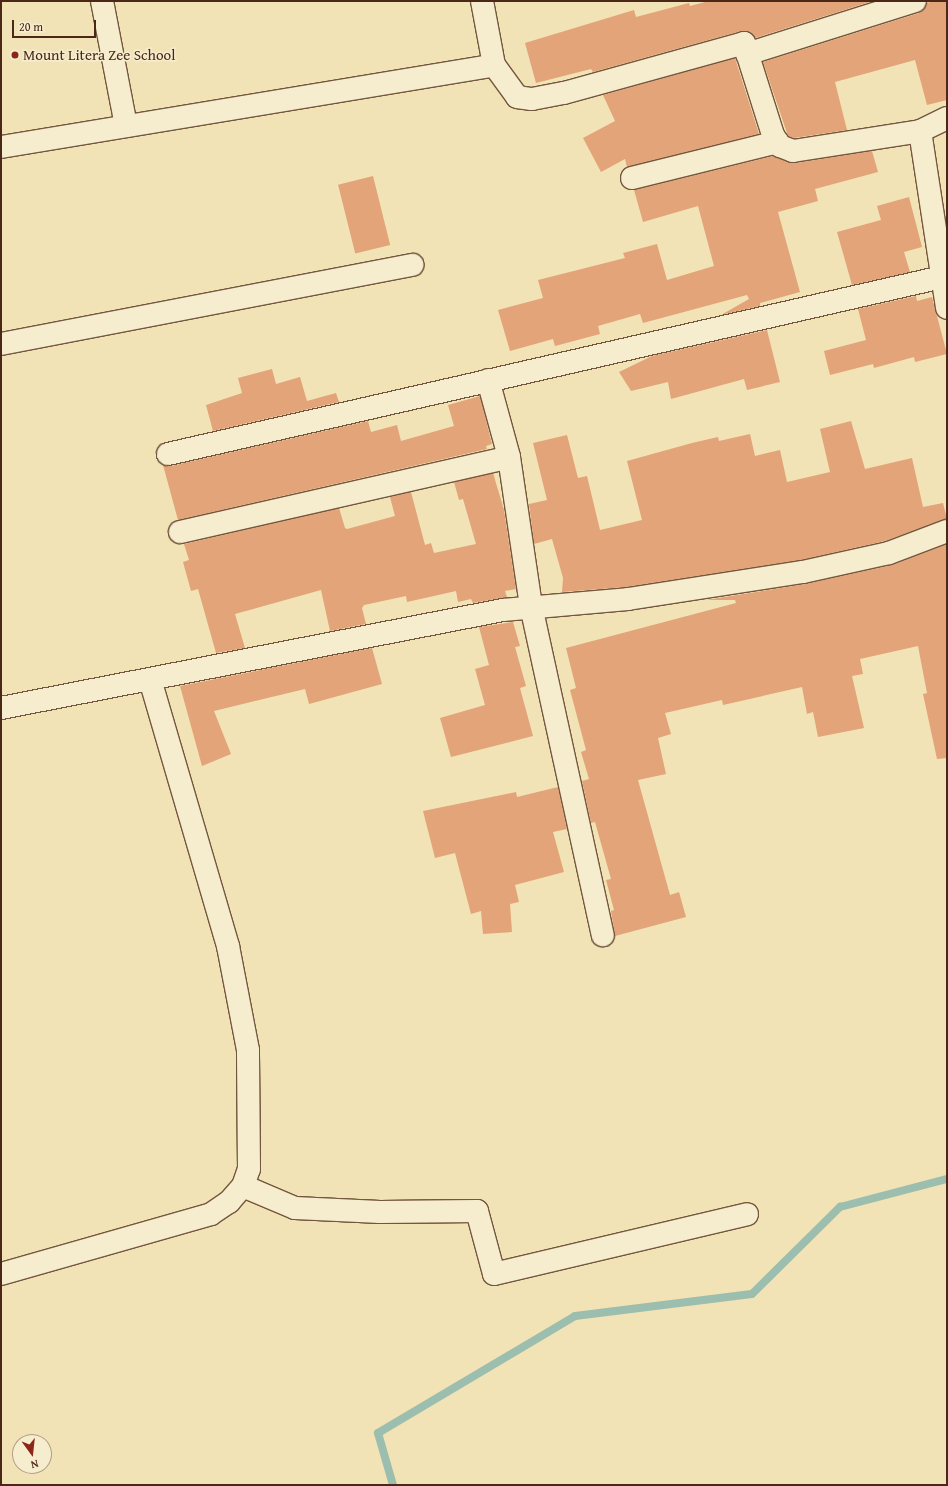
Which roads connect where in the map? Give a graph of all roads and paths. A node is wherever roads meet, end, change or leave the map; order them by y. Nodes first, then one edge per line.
1 (102, 1) edge
2 (482, 1) edge
3 (915, 1) edge
4 (747, 54) junction
5 (494, 65) junction
6 (947, 118) edge
7 (126, 126) junction
8 (920, 131) junction
9 (778, 142) junction
10 (1, 147) edge
11 (632, 178) dead end
12 (412, 265) dead end
13 (942, 277) junction
14 (947, 308) edge
15 (1, 344) edge
16 (488, 380) junction
17 (168, 454) dead end
18 (509, 457) junction
19 (947, 531) edge
20 (180, 532) dead end
21 (531, 606) junction
22 (150, 680) junction
23 (1, 708) edge
24 (603, 936) dead end
25 (243, 1186) junction
26 (747, 1214) dead end
27 (1, 1274) edge

1 - 7 street
2 - 5 street
3 - 4 street
4 - 5 street
4 - 9 street
5 - 7 street
6 - 8 street
7 - 10 street
8 - 9 street
8 - 13 street
9 - 11 street
12 - 15 street
13 - 14 street
13 - 16 street
16 - 17 street
16 - 18 street
18 - 20 street
18 - 21 street
19 - 21 street
21 - 22 street
21 - 24 street
22 - 23 street
22 - 25 street
25 - 26 street
25 - 27 street

